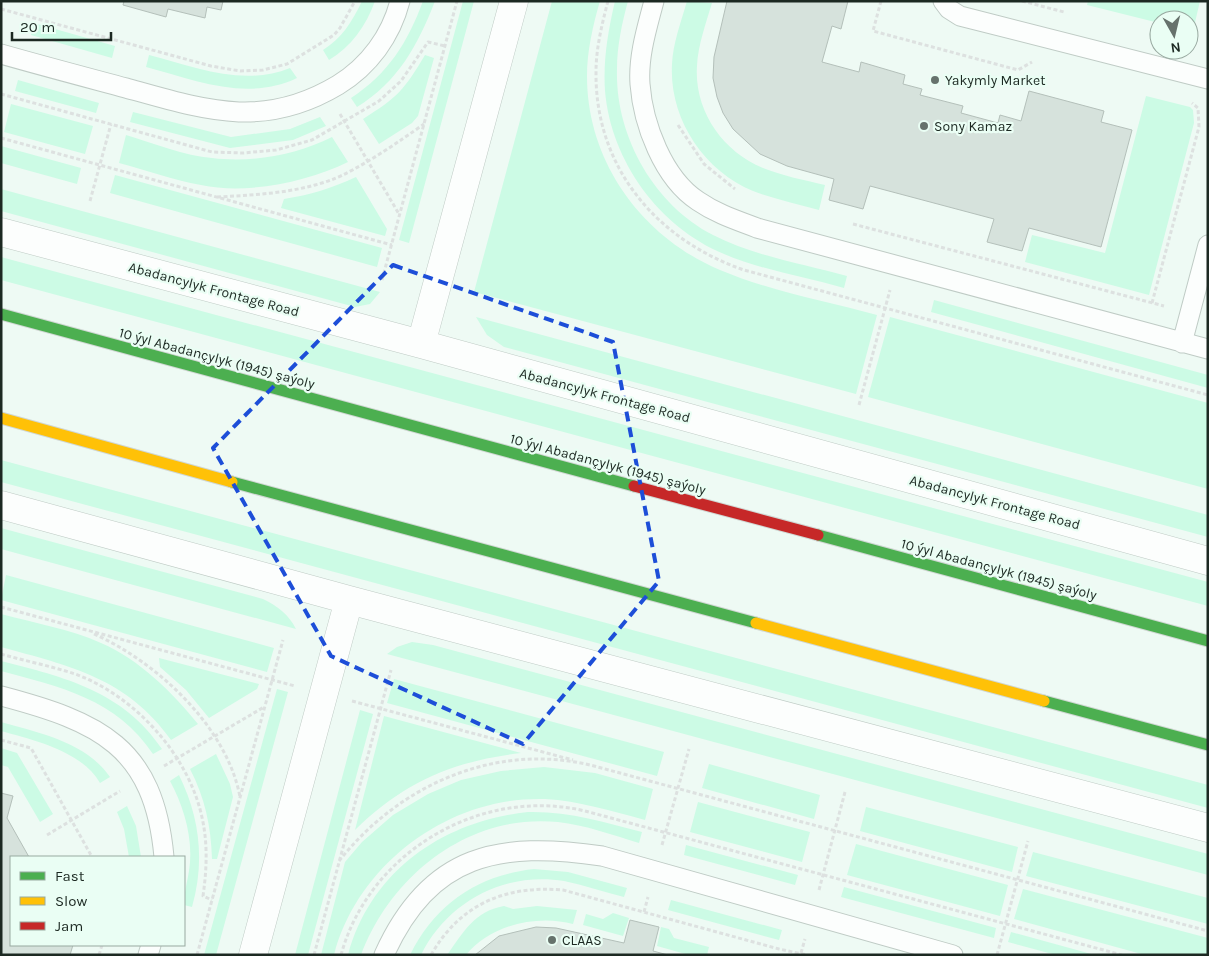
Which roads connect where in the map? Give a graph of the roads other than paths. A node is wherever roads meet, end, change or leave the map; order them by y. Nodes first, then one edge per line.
1 (400, 1) edge
2 (514, 1) edge
3 (654, 1) edge
4 (944, 1) edge
5 (1, 54) edge
6 (1208, 79) edge
7 (1, 232) edge
8 (1208, 245) edge
9 (1, 314) edge
10 (1182, 343) junction
11 (421, 344) junction
12 (1208, 349) edge
13 (1, 418) edge
14 (1, 505) edge
15 (1208, 561) edge
16 (349, 600) junction
17 (1208, 641) edge
18 (1, 696) edge
19 (1208, 745) edge
20 (1208, 828) edge
21 (164, 856) edge
22 (253, 955) edge
23 (384, 955) edge
24 (953, 955) edge

1 - 5 lane
2 - 11 street
3 - 10 lane
4 - 6 lane
7 - 11 street, Abadancylyk Frontage Road
8 - 10 lane
9 - 17 main road, 10 ýyl Abadançylyk (1945) şaýoly
10 - 12 lane
11 - 15 street, Abadancylyk Frontage Road
13 - 19 main road
14 - 16 street
16 - 20 street
16 - 22 street
18 - 21 lane
23 - 24 lane

